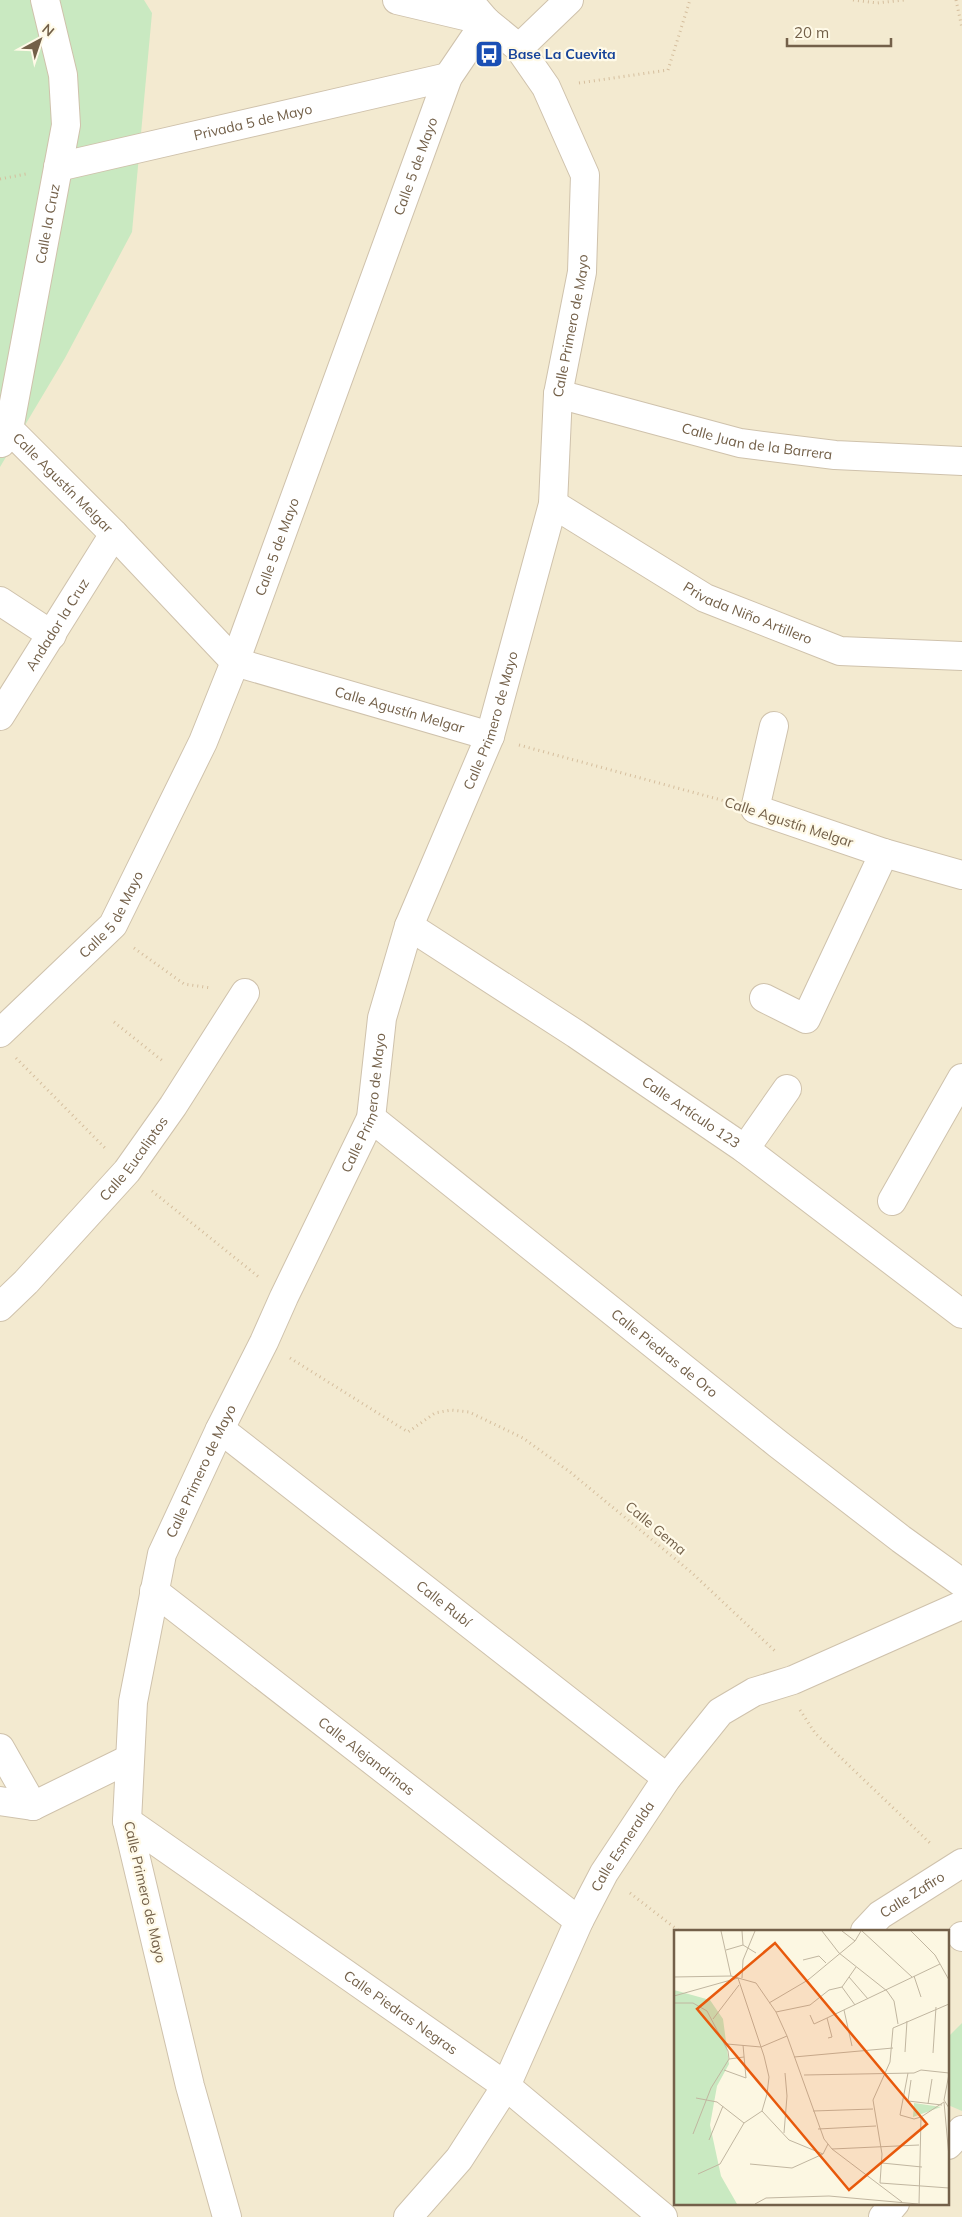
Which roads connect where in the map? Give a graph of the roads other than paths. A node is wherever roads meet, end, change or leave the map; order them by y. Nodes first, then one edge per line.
1 (45, 0) edge
2 (397, 0) edge
3 (468, 0) edge
4 (569, 0) edge
5 (486, 21) junction
6 (519, 48) junction
7 (448, 77) junction
8 (58, 167) junction
9 (558, 394) junction
10 (5, 437) edge
11 (962, 460) edge
12 (553, 504) junction
13 (114, 534) junction
14 (0, 600) edge
15 (52, 635) junction
16 (962, 656) edge
17 (235, 662) junction
18 (0, 716) edge
19 (774, 726) dead end
20 (490, 736) junction
21 (884, 853) junction
22 (962, 875) edge
23 (408, 926) junction
24 (245, 993) road end
25 (764, 998) dead end
26 (0, 1033) edge
27 (962, 1078) edge
28 (787, 1089) dead end
29 (371, 1118) junction
30 (745, 1149) junction
31 (892, 1201) dead end
32 (0, 1307) edge
33 (962, 1314) edge
34 (220, 1429) junction
35 (962, 1583) edge
36 (154, 1591) junction
37 (962, 1605) edge
38 (0, 1748) edge
39 (129, 1758) junction
40 (667, 1778) junction
41 (0, 1801) edge
42 (33, 1806) junction
43 (127, 1820) junction
44 (958, 1865) edge
45 (579, 1921) junction
46 (866, 1930) edge
47 (506, 2086) junction
48 (894, 2204) edge
49 (227, 2217) edge
50 (408, 2217) edge
51 (663, 2217) edge
52 (883, 2217) edge

1 - 8 street, Calle la Cruz
2 - 5 street
3 - 5 street, Calle Primero de Mayo
4 - 6 street
5 - 6 street, Calle Primero de Mayo
5 - 7 street, Calle 5 de Mayo
6 - 9 street, Calle Primero de Mayo
7 - 8 street, Privada 5 de Mayo
7 - 17 street, Calle 5 de Mayo
8 - 10 street, Calle la Cruz
9 - 11 street, Calle Juan de la Barrera
9 - 12 street, Calle Primero de Mayo
10 - 13 street, Calle Agustín Melgar
12 - 16 street, Privada Niño Artillero
12 - 20 street, Calle Primero de Mayo
13 - 15 street, Andador la Cruz
13 - 17 street, Calle Agustín Melgar
14 - 15 street
15 - 18 street, Andador la Cruz
17 - 20 street, Calle Agustín Melgar
17 - 26 street, Calle 5 de Mayo
19 - 21 street, Calle Agustín Melgar
20 - 23 street, Calle Primero de Mayo
21 - 22 street, Calle Agustín Melgar
21 - 25 street
23 - 29 street, Calle Primero de Mayo
23 - 30 street, Calle Artículo 123
24 - 32 street, Calle Eucaliptos
27 - 31 street
28 - 30 street
29 - 34 street, Calle Primero de Mayo
29 - 35 street, Calle Piedras de Oro
30 - 33 street, Calle Artículo 123
34 - 36 street, Calle Primero de Mayo
34 - 40 street, Calle Rubí
36 - 39 street, Calle Primero de Mayo
36 - 45 street, Calle Alejandrinas
37 - 40 street, Calle Esmeralda
38 - 42 street
39 - 42 street
39 - 43 street, Calle Primero de Mayo
40 - 45 street, Calle Esmeralda
41 - 42 street
43 - 47 street, Calle Piedras Negras
43 - 49 street, Calle Primero de Mayo
44 - 46 street, Calle Zafiro
45 - 47 street, Calle Esmeralda
47 - 50 street, Calle Esmeralda
47 - 51 street, Calle Piedras Negras
48 - 52 street

